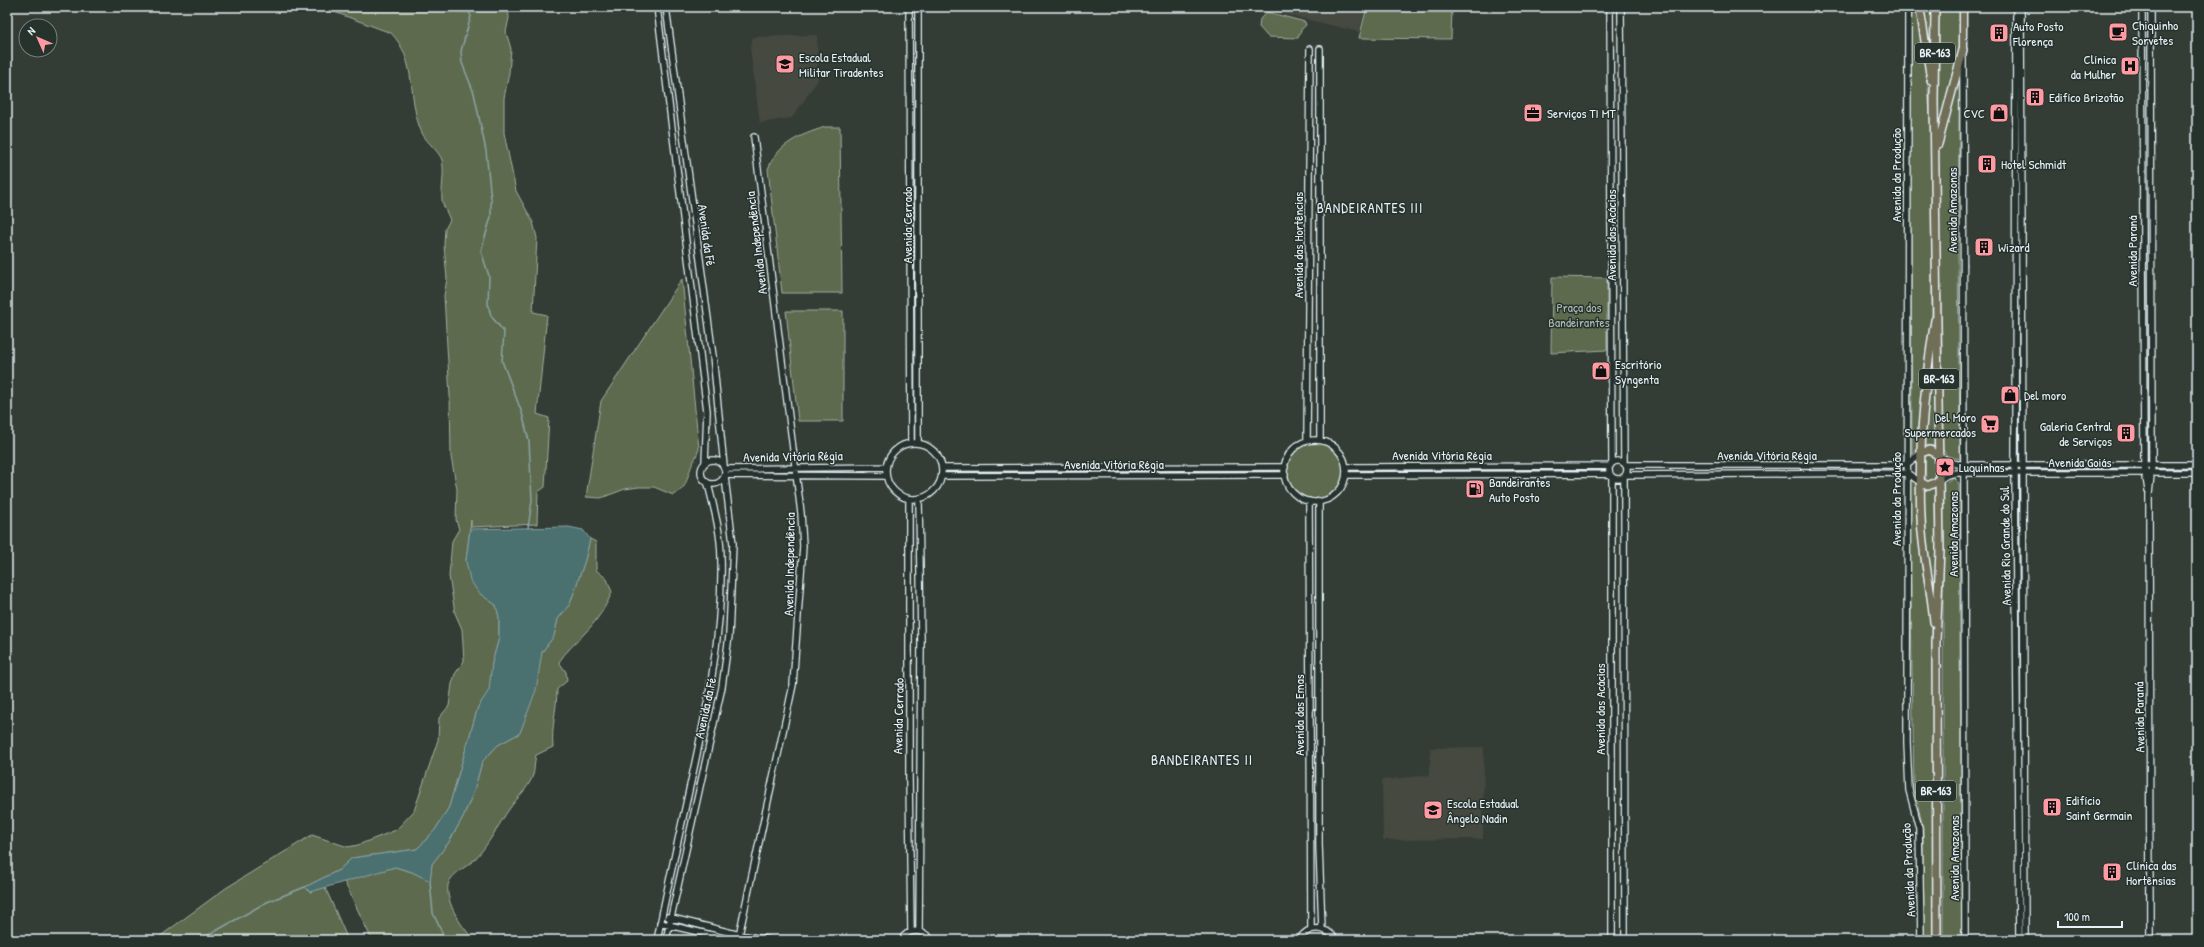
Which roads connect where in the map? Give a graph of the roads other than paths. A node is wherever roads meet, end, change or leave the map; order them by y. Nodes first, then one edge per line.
1 (657, 7) edge
2 (666, 7) edge
3 (909, 7) edge
4 (918, 7) edge
5 (1610, 7) edge
6 (1621, 7) edge
7 (1908, 7) edge
8 (1917, 7) edge
9 (1935, 7) edge
10 (1963, 7) edge
11 (2016, 7) edge
12 (2021, 7) edge
13 (2142, 7) edge
14 (2151, 7) edge
15 (1310, 49) dead end
16 (1320, 49) dead end
17 (1963, 50) junction
18 (1934, 100) junction
19 (754, 137) dead end
20 (1936, 152) junction
21 (1938, 303) junction
22 (1320, 440) junction
23 (1307, 441) junction
24 (911, 443) junction
25 (918, 443) junction
26 (1921, 453) junction
27 (1937, 455) junction
28 (705, 463) junction
29 (1611, 464) junction
30 (1625, 464) junction
31 (1907, 464) junction
32 (1963, 465) junction
33 (2144, 465) junction
34 (2152, 465) junction
35 (2197, 465) edge
36 (2016, 466) junction
37 (2024, 466) junction
38 (724, 467) junction
39 (795, 467) junction
40 (886, 467) junction
41 (1285, 467) junction
42 (1346, 467) junction
43 (942, 468) junction
44 (1907, 473) junction
45 (1963, 473) junction
46 (2144, 473) junction
47 (2152, 473) junction
48 (2197, 473) edge
49 (796, 474) junction
50 (2016, 474) junction
51 (2024, 474) junction
52 (1285, 475) junction
53 (1346, 475) junction
54 (725, 476) junction
55 (886, 476) junction
56 (942, 476) junction
57 (1611, 476) junction
58 (1625, 476) junction
59 (1938, 481) junction
60 (1920, 482) junction
61 (708, 484) junction
62 (2149, 494) junction
63 (909, 500) junction
64 (919, 500) junction
65 (1309, 501) junction
66 (1319, 501) junction
67 (1936, 643) junction
68 (662, 916) junction
69 (670, 918) junction
70 (660, 923) junction
71 (669, 924) junction
72 (1311, 929) junction
73 (1322, 929) junction
74 (911, 932) junction
75 (919, 932) junction
76 (739, 938) edge
77 (657, 940) edge
78 (666, 940) edge
79 (733, 940) edge
80 (769, 940) edge
81 (900, 940) edge
82 (932, 940) edge
83 (1298, 940) edge
84 (1336, 940) edge
85 (1612, 940) edge
86 (1625, 940) edge
87 (1921, 940) edge
88 (1937, 940) edge
89 (1965, 940) edge
90 (2020, 940) edge
91 (2025, 940) edge
92 (2150, 940) edge

1 - 28 street, Avenida da Fé
2 - 38 street, Avenida da Fé
3 - 24 street, Avenida Cerrado
4 - 25 street, Avenida Cerrado
5 - 29 street, Avenida das Acácias
6 - 30 street, Avenida das Acácias
7 - 31 street, Avenida da Produção
8 - 18 highway
9 - 18 highway, BR-163
10 - 17 main road, Avenida Amazonas
11 - 36 street, Avenida Rio Grande do Sul
12 - 37 street, Avenida Rio Grande do Sul
13 - 33 street, Avenida Paraná
14 - 34 street, Avenida Paraná
15 - 23 street, Avenida das Hortências
16 - 22 street, Avenida das Hortências
17 - 20 highway
17 - 32 street, Avenida Amazonas
18 - 20 highway, BR-163
19 - 39 street, Avenida Independência
20 - 21 highway, BR-163
21 - 26 highway, BR-163
21 - 27 highway, BR-163
22 - 23 street
22 - 42 street
23 - 41 street
24 - 25 street
24 - 40 street
25 - 43 street
26 - 27 highway
26 - 31 street
26 - 60 highway, BR-163
27 - 32 street, Avenida Goiás
27 - 59 highway, BR-163
28 - 38 street
28 - 61 street
29 - 30 street
29 - 42 street, Avenida Vitória Régia
29 - 57 street
30 - 31 street, Avenida Vitória Régia
30 - 58 street
31 - 44 street, Avenida da Produção
32 - 36 street, Avenida Goiás
32 - 45 street, Avenida Amazonas
33 - 34 street, Avenida Goiás
33 - 37 street, Avenida Goiás
33 - 46 street, Avenida Paraná
34 - 35 street, Avenida Goiás
34 - 47 street, Avenida Paraná
36 - 37 street, Avenida Goiás
36 - 50 street, Avenida Rio Grande do Sul
37 - 51 street, Avenida Rio Grande do Sul
38 - 39 street, Avenida Vitória Régia
38 - 54 street
39 - 40 street, Avenida Vitória Régia
39 - 49 street, Avenida Independência
40 - 55 street
41 - 43 street, Avenida Vitória Régia
41 - 52 street
42 - 53 street
43 - 56 street
44 - 58 street, Avenida Vitória Régia
44 - 60 street
44 - 87 street, Avenida da Produção
45 - 50 street, Avenida Goiás
45 - 59 street, Avenida Goiás
45 - 89 street, Avenida Amazonas
46 - 47 street, Avenida Goiás
46 - 51 street, Avenida Goiás
46 - 62 street, Avenida Paraná
47 - 48 street, Avenida Goiás
47 - 62 street, Avenida Paraná
49 - 54 street, Avenida Vitória Régia
49 - 55 street, Avenida Vitória Régia
49 - 76 street, Avenida Independência
50 - 51 street, Avenida Goiás
50 - 90 street, Avenida Rio Grande do Sul
51 - 91 street, Avenida Rio Grande do Sul
52 - 56 street, Avenida Vitória Régia
52 - 65 street
53 - 57 street, Avenida Vitória Régia
53 - 66 street
54 - 61 street
54 - 69 street, Avenida da Fé
55 - 63 street
56 - 64 street
57 - 58 street
57 - 85 street, Avenida das Acácias
58 - 86 street, Avenida das Acácias
59 - 60 highway
59 - 67 highway, BR-163
60 - 67 highway, BR-163
61 - 68 street, Avenida da Fé
62 - 92 street, Avenida Paraná
63 - 64 street
63 - 74 street, Avenida Cerrado
64 - 75 street, Avenida Cerrado
65 - 66 street
65 - 72 street, Avenida das Emas
66 - 73 street, Avenida das Emas
67 - 88 highway, BR-163
68 - 69 street
68 - 70 street, Avenida da Fé
69 - 71 street, Avenida da Fé
69 - 76 street
70 - 71 street
70 - 77 street, Avenida da Fé
71 - 78 street, Avenida da Fé
71 - 79 street
72 - 73 street
72 - 83 street
73 - 84 street
74 - 75 street
74 - 81 street
75 - 82 street
76 - 80 street

